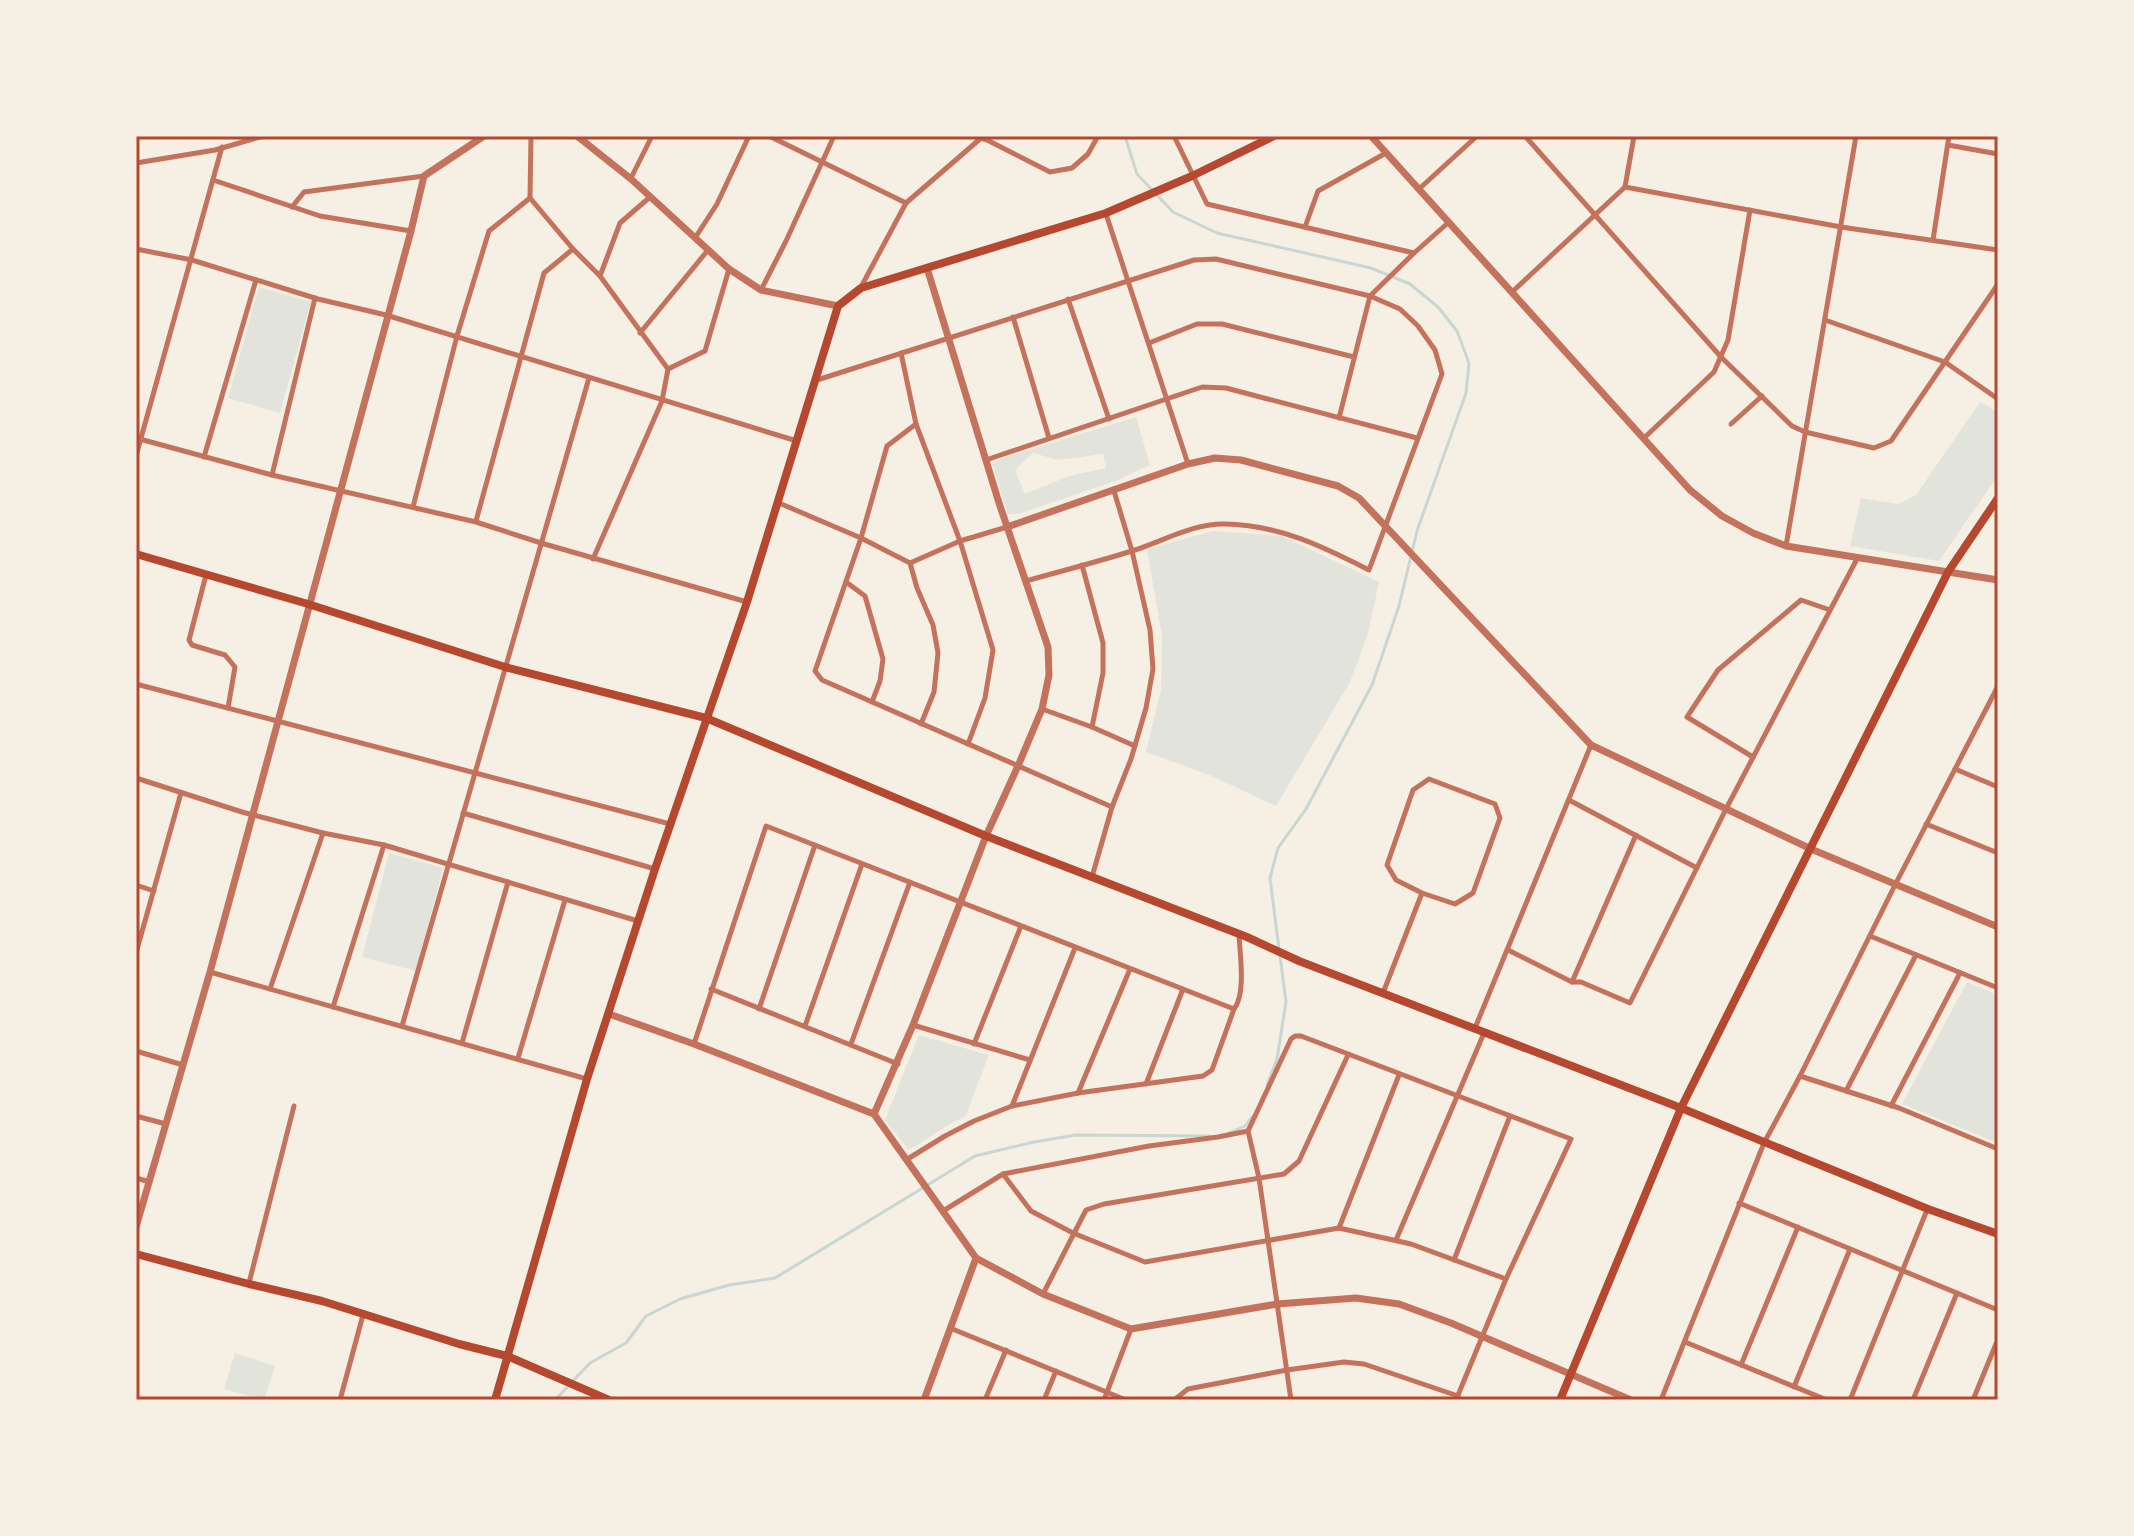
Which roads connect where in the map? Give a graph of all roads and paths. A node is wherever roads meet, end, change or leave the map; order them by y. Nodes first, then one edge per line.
1 (263, 136) edge
2 (484, 136) edge
3 (531, 136) edge
4 (577, 136) edge
5 (652, 136) edge
6 (749, 136) edge
7 (769, 136) edge
8 (834, 136) edge
9 (1098, 136) edge
10 (1174, 136) edge
11 (1274, 136) edge
12 (1371, 136) edge
13 (1477, 136) edge
14 (1525, 136) edge
15 (1634, 136) edge
16 (1856, 136) edge
17 (1949, 136) edge
18 (982, 138) edge
19 (1947, 145) junction
20 (222, 147) junction
21 (1386, 153) junction
22 (1998, 154) edge
23 (822, 162) junction
24 (136, 163) edge
25 (424, 176) junction
26 (1192, 176) junction
27 (631, 179) junction
28 (213, 180) junction
29 (1625, 187) junction
30 (1419, 189) junction
31 (650, 197) junction
32 (530, 198) junction
33 (906, 203) junction
34 (292, 207) junction
35 (1750, 210) junction
36 (1106, 213) junction
37 (1596, 215) junction
38 (1449, 222) junction
39 (1305, 227) junction
40 (1841, 227) junction
41 (411, 231) junction
42 (695, 238) junction
43 (1933, 240) junction
44 (136, 249) edge
45 (573, 249) junction
46 (708, 250) junction
47 (1998, 250) edge
48 (1414, 253) junction
49 (192, 260) junction
50 (927, 268) junction
51 (729, 269) junction
52 (600, 276) junction
53 (256, 280) junction
54 (1128, 280) junction
55 (1998, 284) edge
56 (861, 288) junction
57 (761, 290) junction
58 (1512, 292) junction
59 (1370, 296) junction
60 (315, 298) junction
61 (1068, 299) junction
62 (838, 306) junction
63 (386, 315) junction
64 (1013, 317) junction
65 (1825, 320) junction
66 (640, 333) junction
67 (457, 336) junction
68 (948, 338) junction
69 (1149, 343) junction
70 (901, 353) junction
71 (522, 356) junction
72 (1354, 357) junction
73 (1721, 357) junction
74 (1945, 362) junction
75 (668, 369) junction
76 (589, 378) junction
77 (816, 381) junction
78 (1762, 396) junction
79 (1167, 399) junction
80 (1998, 399) edge
81 (662, 401) junction
82 (1339, 418) junction
83 (1109, 419) junction
84 (916, 424) junction
85 (1731, 424) dead end
86 (1805, 432) junction
87 (138, 438) edge
88 (1049, 438) junction
89 (1417, 438) junction
90 (1644, 438) junction
91 (797, 441) junction
92 (136, 456) edge
93 (204, 457) junction
94 (986, 460) junction
95 (1188, 464) junction
96 (272, 475) junction
97 (340, 491) junction
98 (1114, 491) junction
99 (1998, 498) edge
100 (779, 503) junction
101 (413, 507) junction
102 (476, 522) junction
103 (1384, 525) junction
104 (1007, 527) junction
105 (861, 538) junction
106 (960, 541) junction
107 (541, 543) junction
108 (1786, 546) junction
109 (1132, 551) junction
110 (136, 554) edge
111 (1858, 557) junction
112 (593, 559) junction
113 (910, 563) junction
114 (1082, 565) junction
115 (1948, 572) junction
116 (206, 575) junction
117 (1998, 580) edge
118 (846, 582) junction
119 (1026, 582) junction
120 (747, 602) junction
121 (308, 604) junction
122 (1830, 610) junction
123 (505, 667) junction
124 (136, 684) edge
125 (1998, 686) edge
126 (872, 702) junction
127 (228, 708) junction
128 (1042, 709) junction
129 (706, 718) junction
130 (279, 721) junction
131 (921, 724) junction
132 (1092, 727) junction
133 (968, 744) junction
134 (1591, 745) junction
135 (1135, 746) junction
136 (1753, 757) junction
137 (1018, 766) junction
138 (1955, 769) junction
139 (474, 773) junction
140 (136, 778) edge
141 (1998, 787) edge
142 (181, 793) junction
143 (1569, 800) junction
144 (1112, 807) junction
145 (1726, 809) junction
146 (463, 813) junction
147 (252, 814) junction
148 (670, 824) junction
149 (1926, 824) junction
150 (323, 833) junction
151 (1636, 835) junction
152 (986, 836) junction
153 (384, 845) junction
154 (815, 845) junction
155 (1811, 849) junction
156 (1998, 853) edge
157 (862, 864) junction
158 (448, 865) junction
159 (1697, 868) junction
160 (655, 869) junction
161 (1092, 877) junction
162 (508, 882) junction
163 (910, 882) junction
164 (136, 885) edge
165 (1895, 885) junction
166 (154, 891) junction
167 (1422, 893) junction
168 (565, 900) junction
169 (961, 903) junction
170 (638, 921) junction
171 (1021, 926) junction
172 (1998, 927) edge
173 (1243, 936) junction
174 (1870, 936) junction
175 (1075, 948) junction
176 (1508, 950) junction
177 (136, 953) edge
178 (1916, 955) junction
179 (1130, 969) junction
180 (210, 972) junction
181 (1960, 973) junction
182 (1572, 982) junction
183 (1998, 988) edge
184 (270, 989) junction
185 (711, 989) junction
186 (1183, 989) junction
187 (1383, 993) junction
188 (333, 1007) junction
189 (759, 1009) junction
190 (1234, 1009) junction
191 (609, 1014) junction
192 (913, 1025) junction
193 (402, 1026) junction
194 (805, 1026) junction
195 (1480, 1030) junction
196 (462, 1043) junction
197 (694, 1044) junction
198 (851, 1044) junction
199 (974, 1044) junction
200 (136, 1051) edge
201 (1348, 1055) junction
202 (518, 1058) junction
203 (1030, 1060) junction
204 (898, 1064) junction
205 (183, 1065) junction
206 (1399, 1075) junction
207 (1800, 1076) junction
208 (587, 1079) junction
209 (1146, 1084) junction
210 (1846, 1091) junction
211 (1078, 1093) junction
212 (1456, 1096) junction
213 (294, 1106) dead end
214 (1012, 1106) junction
215 (1891, 1106) junction
216 (1681, 1108) junction
217 (874, 1114) junction
218 (136, 1116) edge
219 (1510, 1116) junction
220 (167, 1124) junction
221 (1248, 1131) junction
222 (1764, 1143) junction
223 (1998, 1149) edge
224 (905, 1161) junction
225 (1003, 1174) junction
226 (136, 1178) edge
227 (1259, 1178) junction
228 (150, 1182) junction
229 (1739, 1203) junction
230 (1928, 1209) junction
231 (945, 1215) junction
232 (136, 1227) edge
233 (1798, 1227) junction
234 (1339, 1228) junction
235 (1073, 1233) junction
236 (1998, 1234) edge
237 (1396, 1240) junction
238 (1268, 1241) junction
239 (1850, 1249) junction
240 (136, 1254) edge
241 (976, 1258) junction
242 (1454, 1260) junction
243 (1902, 1270) junction
244 (1506, 1279) junction
245 (249, 1284) junction
246 (1957, 1293) junction
247 (1043, 1294) junction
248 (1277, 1304) junction
249 (1998, 1310) edge
250 (363, 1314) junction
251 (950, 1328) junction
252 (1131, 1329) junction
253 (1481, 1338) junction
254 (1998, 1339) edge
255 (1685, 1342) junction
256 (1006, 1350) junction
257 (507, 1356) junction
258 (1741, 1365) junction
259 (1287, 1370) junction
260 (1056, 1371) junction
261 (1571, 1376) junction
262 (1794, 1387) junction
263 (1108, 1392) junction
264 (1457, 1398) edge
265 (340, 1400) edge
266 (495, 1400) edge
267 (609, 1400) edge
268 (924, 1400) edge
269 (985, 1400) edge
270 (1044, 1400) edge
271 (1104, 1400) edge
272 (1126, 1400) edge
273 (1174, 1400) edge
274 (1291, 1400) edge
275 (1560, 1400) edge
276 (1631, 1400) edge
277 (1661, 1400) edge
278 (1827, 1400) edge
279 (1850, 1400) edge
280 (1913, 1400) edge
281 (1973, 1400) edge

1 - 20 street
2 - 25 street
3 - 32 street
4 - 27 street
5 - 27 street
6 - 42 street
7 - 23 street
8 - 23 street
9 - 18 street
10 - 26 street
11 - 26 main road
12 - 21 street
13 - 30 street
14 - 37 street
15 - 29 street
16 - 40 street
17 - 19 street
18 - 33 street
19 - 22 street
19 - 43 street
20 - 24 street
20 - 28 street
21 - 30 street
21 - 39 street
23 - 33 street
23 - 57 street
25 - 34 street
25 - 41 street
26 - 36 main road
26 - 39 street
27 - 31 street
28 - 34 street
28 - 49 street
29 - 35 street
29 - 37 street
30 - 38 street
31 - 42 street
31 - 52 street
32 - 45 street
32 - 67 street
33 - 56 street
34 - 41 street
35 - 40 street
35 - 73 street
36 - 50 main road
36 - 54 street
37 - 58 street
37 - 73 street
38 - 48 street
38 - 58 street
39 - 48 street
40 - 43 street
40 - 65 street
41 - 63 street
42 - 46 street
43 - 47 street
44 - 49 street
45 - 52 street
45 - 71 street
46 - 51 street
46 - 66 street
48 - 59 street
49 - 53 street
49 - 87 street
50 - 56 main road
50 - 68 street
51 - 57 street
51 - 75 street
52 - 66 street
53 - 60 street
53 - 93 street
54 - 59 street
54 - 61 street
54 - 69 street
55 - 74 street
56 - 62 main road
57 - 62 street
58 - 90 street
59 - 72 street
59 - 89 street
60 - 63 street
60 - 96 street
61 - 64 street
61 - 83 street
62 - 77 main road
63 - 67 street
63 - 97 street
64 - 68 street
64 - 88 street
65 - 74 street
65 - 86 street
66 - 75 street
67 - 71 street
67 - 101 street
68 - 70 street
68 - 94 street
69 - 72 street
69 - 79 street
70 - 77 street
70 - 84 street
71 - 76 street
71 - 102 street
72 - 82 street
73 - 78 street
73 - 90 street
74 - 80 street
74 - 86 street
75 - 81 street
76 - 81 street
76 - 107 street
77 - 91 main road
78 - 85 street
78 - 86 street
79 - 82 street
79 - 83 street
79 - 95 street
81 - 91 street
81 - 112 street
82 - 89 street
83 - 88 street
84 - 105 street
84 - 106 street
86 - 108 street
87 - 92 street
87 - 93 street
88 - 94 street
89 - 103 street
90 - 108 street
91 - 100 main road
93 - 96 street
94 - 104 street
95 - 98 street
95 - 103 street
96 - 97 street
97 - 101 street
97 - 121 street
98 - 104 street
98 - 109 street
99 - 115 main road
100 - 105 street
100 - 120 main road
101 - 102 street
102 - 107 street
103 - 109 street
103 - 134 street
104 - 106 street
104 - 119 street
105 - 113 street
105 - 118 street
106 - 113 street
106 - 133 street
107 - 112 street
107 - 123 street
108 - 111 street
109 - 114 street
109 - 135 street
110 - 116 main road
111 - 115 street
111 - 122 street
112 - 120 street
113 - 131 street
114 - 119 street
114 - 132 street
115 - 117 street
115 - 155 main road
116 - 121 main road
116 - 127 street
118 - 126 street
118 - 126 street
119 - 128 street
120 - 129 main road
121 - 123 main road
121 - 130 street
122 - 136 street
122 - 136 street
123 - 129 main road
123 - 139 street
124 - 127 street
125 - 138 street
126 - 131 street
127 - 130 street
128 - 132 street
128 - 137 street
129 - 148 main road
129 - 152 main road
130 - 139 street
130 - 147 street
131 - 133 street
132 - 135 street
133 - 137 street
134 - 143 street
134 - 145 street
135 - 144 street
136 - 145 street
137 - 144 street
137 - 152 street
138 - 141 street
138 - 149 street
139 - 146 street
139 - 148 street
140 - 142 street
142 - 147 street
142 - 166 street
143 - 151 street
143 - 176 street
144 - 161 street
145 - 155 street
145 - 159 street
146 - 158 street
146 - 160 street
147 - 150 street
147 - 180 street
148 - 160 main road
149 - 156 street
149 - 165 street
150 - 153 street
150 - 184 street
151 - 159 street
151 - 182 street
152 - 161 main road
152 - 169 street
153 - 158 street
153 - 188 street
154 - 157 street
154 - 185 street
154 - 189 street
155 - 165 street
155 - 216 main road
157 - 163 street
157 - 194 street
158 - 162 street
158 - 193 street
159 - 182 street
160 - 170 main road
161 - 173 main road
162 - 168 street
162 - 196 street
163 - 169 street
163 - 198 street
164 - 166 street
165 - 172 street
165 - 174 street
166 - 177 street
167 - 167 street
167 - 187 street
168 - 170 street
168 - 202 street
169 - 171 street
169 - 192 street
170 - 191 main road
171 - 175 street
171 - 199 street
173 - 187 main road
173 - 190 street
174 - 178 street
174 - 207 street
175 - 179 street
175 - 203 street
176 - 182 street
176 - 195 street
178 - 181 street
178 - 210 street
179 - 186 street
179 - 211 street
180 - 184 street
180 - 205 street
181 - 183 street
181 - 215 street
184 - 188 street
185 - 189 street
185 - 197 street
186 - 190 street
186 - 209 street
187 - 195 main road
188 - 193 street
189 - 194 street
190 - 209 street
191 - 197 street
191 - 208 main road
192 - 199 street
192 - 204 street
193 - 196 street
194 - 198 street
195 - 212 street
195 - 216 main road
196 - 202 street
197 - 217 street
198 - 204 street
199 - 203 street
200 - 205 street
201 - 206 street
201 - 221 street
201 - 227 street
202 - 208 street
203 - 214 street
204 - 217 street
205 - 220 street
206 - 212 street
206 - 234 street
207 - 210 street
207 - 222 street
208 - 257 main road
209 - 211 street
210 - 215 street
211 - 214 street
212 - 219 street
212 - 237 street
213 - 245 street
214 - 224 street
215 - 223 street
216 - 222 main road
216 - 261 main road
217 - 224 street
218 - 220 street
219 - 242 street
219 - 244 street
220 - 228 street
221 - 225 street
221 - 227 street
222 - 229 street
222 - 230 main road
224 - 231 street
225 - 231 street
225 - 235 street
226 - 228 street
227 - 235 street
227 - 238 street
228 - 232 street
229 - 233 street
229 - 255 street
230 - 236 main road
230 - 243 street
231 - 241 street
233 - 239 street
233 - 258 street
234 - 237 street
234 - 238 street
235 - 238 street
235 - 247 street
237 - 242 street
238 - 248 street
239 - 243 street
239 - 262 street
240 - 245 main road
241 - 247 street
241 - 251 street
242 - 244 street
243 - 246 street
243 - 279 street
244 - 253 street
245 - 250 main road
246 - 249 street
246 - 280 street
247 - 252 street
248 - 252 street
248 - 253 street
248 - 259 street
250 - 257 main road
250 - 265 street
251 - 256 street
251 - 268 street
252 - 263 street
253 - 261 street
253 - 264 street
254 - 281 street
255 - 258 street
255 - 277 street
256 - 260 street
256 - 269 street
257 - 266 main road
257 - 267 main road
258 - 262 street
259 - 264 street
259 - 273 street
259 - 274 street
260 - 263 street
260 - 270 street
261 - 275 main road
261 - 276 street
262 - 278 street
263 - 271 street
263 - 272 street

